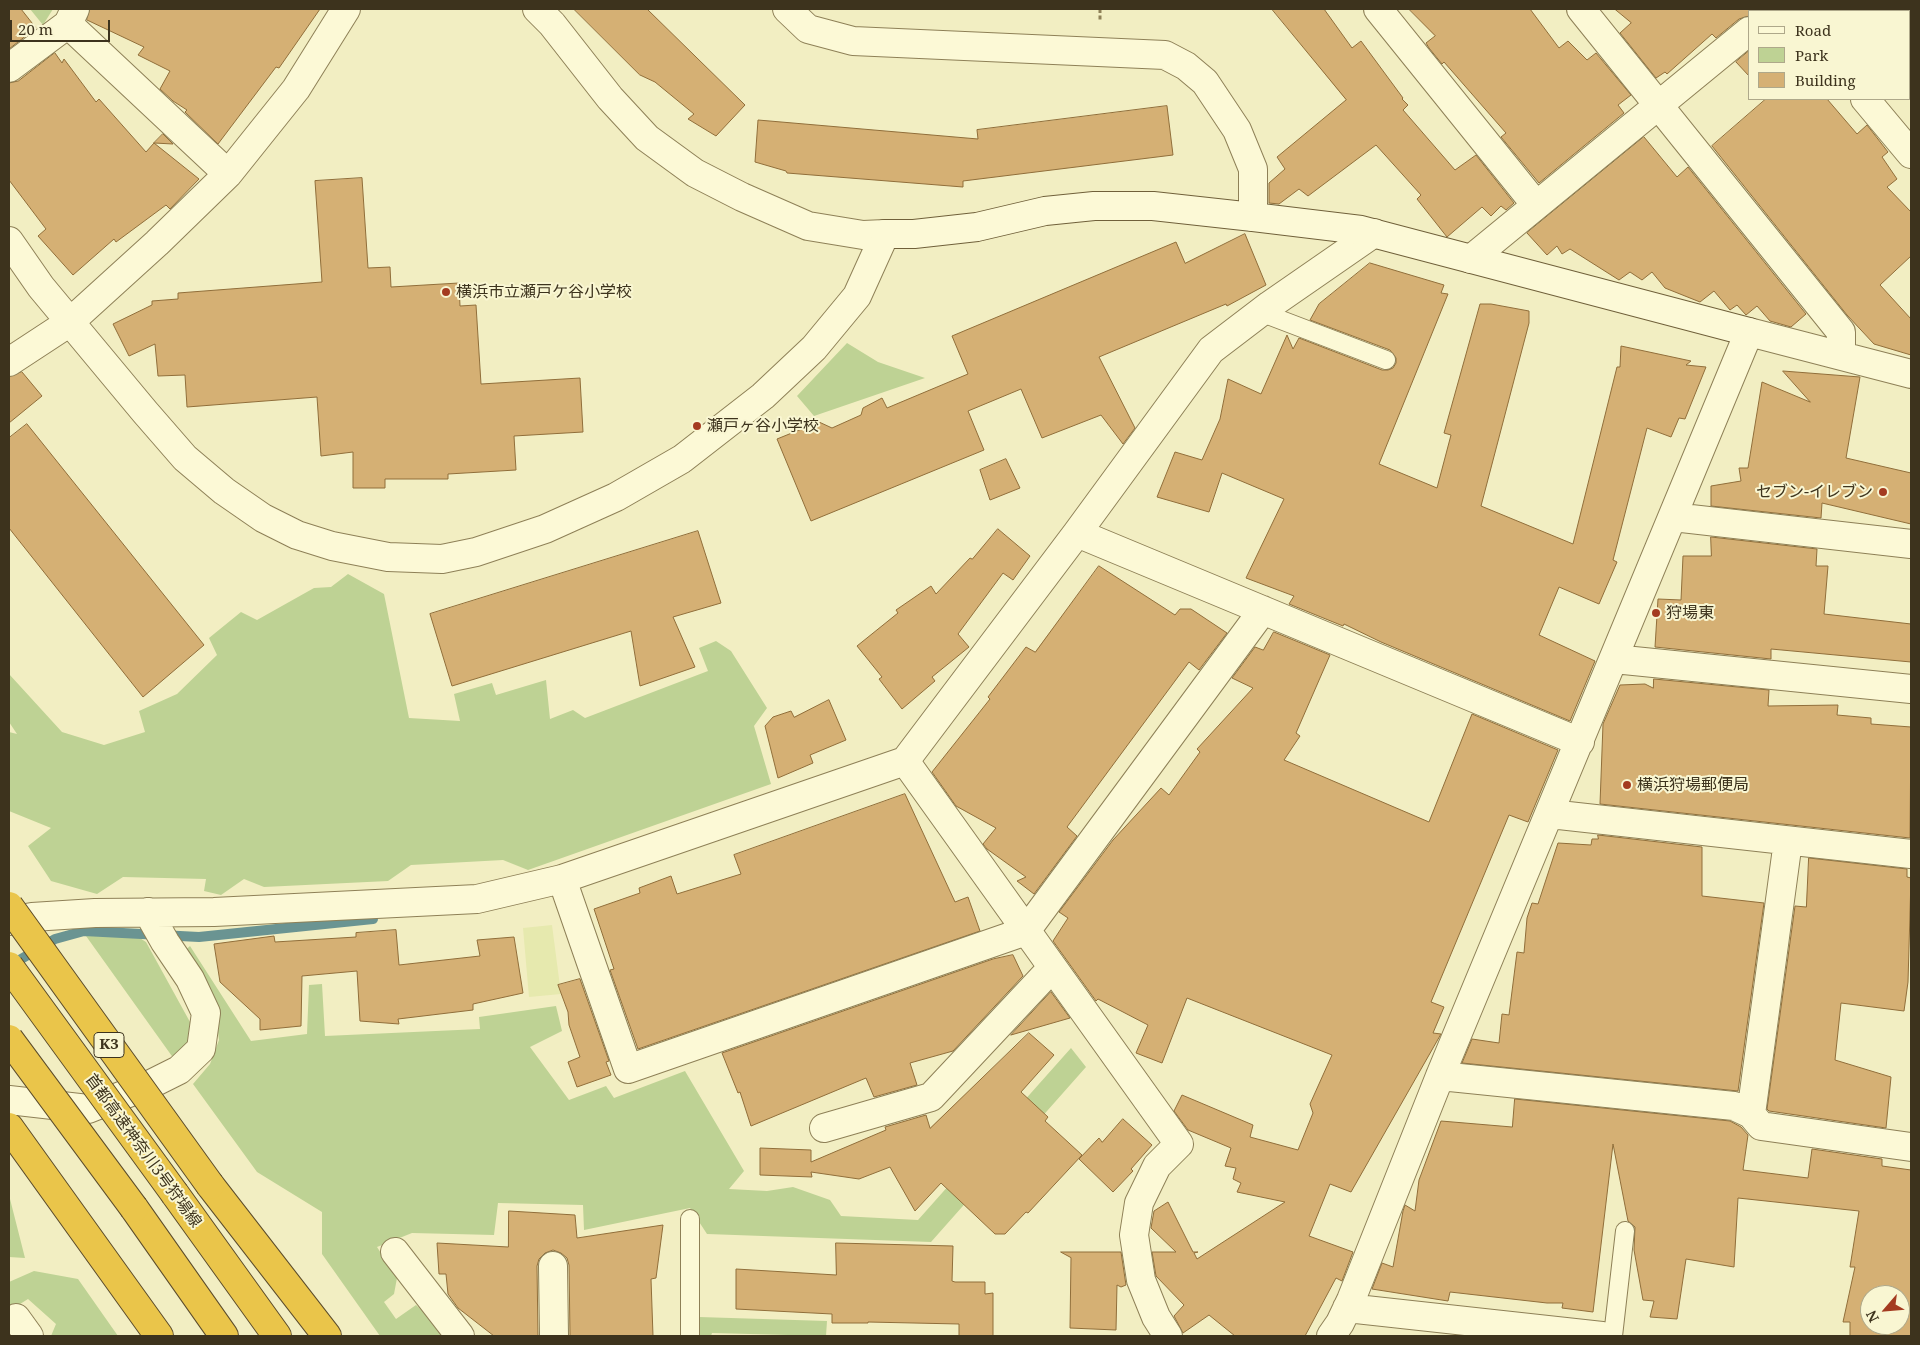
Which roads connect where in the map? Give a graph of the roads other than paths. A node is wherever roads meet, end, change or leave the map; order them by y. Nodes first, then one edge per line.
1 (346, 9) edge
2 (537, 9) edge
3 (787, 9) edge
4 (1378, 9) edge
5 (1581, 9) edge
6 (72, 16) edge
7 (1748, 32) edge
8 (9, 68) edge
9 (1866, 100) edge
10 (1659, 104) junction
11 (1911, 154) edge
12 (228, 174) junction
13 (1536, 206) junction
14 (1253, 217) junction
15 (1374, 233) junction
16 (885, 234) junction
17 (9, 241) edge
18 (1471, 259) junction
19 (1260, 312) junction
20 (70, 322) junction
21 (1750, 332) junction
22 (1841, 355) junction
23 (1386, 360) dead end
24 (9, 362) edge
25 (1911, 374) edge
26 (1672, 517) junction
27 (1077, 533) junction
28 (1911, 544) edge
29 (1263, 610) junction
30 (1614, 659) junction
31 (1911, 689) edge
32 (1580, 742) junction
33 (905, 761) junction
34 (1550, 814) junction
35 (1788, 841) junction
36 (1911, 854) edge
37 (562, 879) junction
38 (9, 906) edge
39 (148, 912) junction
40 (9, 920) edge
41 (1026, 931) junction
42 (9, 966) edge
43 (1052, 968) junction
44 (9, 1039) edge
45 (1440, 1076) junction
46 (9, 1100) edge
47 (1751, 1114) junction
48 (9, 1127) edge
49 (824, 1128) dead end
50 (1911, 1147) edge
51 (690, 1220) dead end
52 (1625, 1231) dead end
53 (395, 1252) dead end
54 (554, 1266) dead end
55 (1347, 1308) junction
56 (1456, 1328) edge
57 (159, 1336) edge
58 (224, 1336) edge
59 (277, 1336) edge
60 (327, 1336) edge
61 (460, 1336) edge
62 (554, 1336) edge
63 (690, 1336) edge
64 (1168, 1336) edge
65 (1331, 1336) edge
66 (1602, 1336) edge
67 (1613, 1336) edge

1 - 12 street
2 - 16 street
3 - 14 street
4 - 13 street
5 - 10 street
6 - 8 street
6 - 12 street
7 - 10 street
9 - 11 street
10 - 13 street
10 - 22 street
12 - 20 street
13 - 18 street
14 - 15 street
14 - 16 street
15 - 18 street
15 - 19 street
16 - 20 street
17 - 20 street
18 - 21 street
19 - 23 lane
19 - 27 street
20 - 24 street
21 - 22 street
21 - 26 street
22 - 25 street
26 - 28 street
26 - 30 street
27 - 29 street
27 - 33 street
29 - 32 street
29 - 41 street
30 - 31 street
30 - 32 street
32 - 34 street
33 - 37 street
33 - 41 street
34 - 35 street
34 - 45 street
35 - 36 street
35 - 47 street
37 - 39 street
37 - 41 street
38 - 60 highway, K3, bridge
39 - 40 street
39 - 46 street
41 - 43 street
42 - 59 highway, 首都高速神奈川3号狩場線 / K3, bridge
43 - 49 street
43 - 64 street
44 - 58 highway, bridge
45 - 47 street
45 - 55 street
47 - 50 street
48 - 57 highway
51 - 63 lane
52 - 67 lane
53 - 61 street
54 - 62 street
55 - 56 street
55 - 65 street
56 - 66 street

